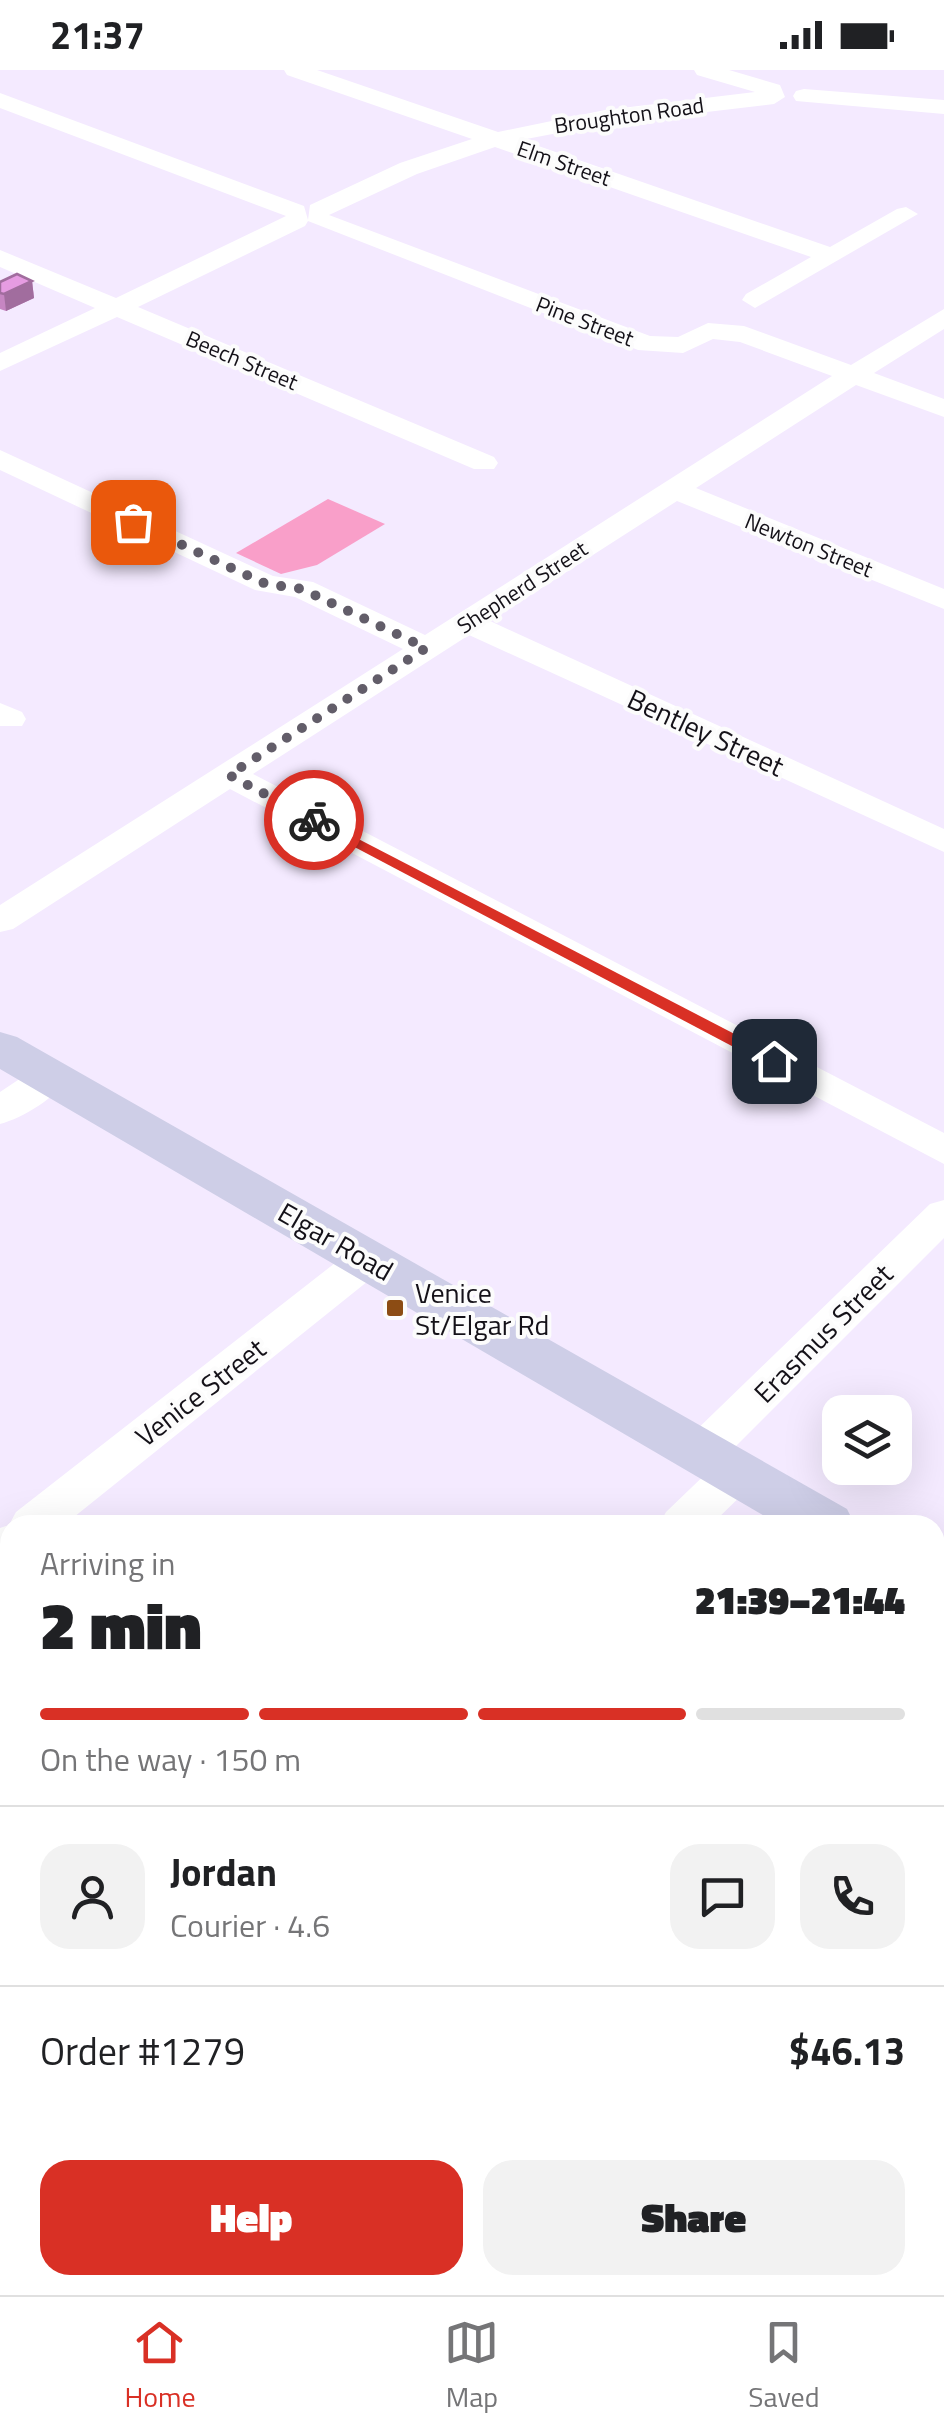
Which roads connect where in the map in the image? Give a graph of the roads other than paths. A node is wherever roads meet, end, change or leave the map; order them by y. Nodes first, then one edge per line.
1 (295, 70) edge
2 (718, 71) edge
3 (775, 94) junction
4 (0, 100) edge
5 (944, 107) edge
6 (497, 140) junction
7 (906, 214) dead end
8 (308, 216) junction
9 (832, 256) junction
10 (0, 258) edge
11 (755, 300) dead end
12 (116, 307) junction
13 (944, 317) edge
14 (0, 363) edge
15 (852, 375) junction
16 (944, 409) edge
17 (0, 459) edge
18 (484, 463) dead end
19 (674, 490) junction
20 (944, 600) edge
21 (467, 622) junction
22 (426, 648) junction
23 (229, 775) junction
24 (944, 842) edge
25 (0, 921) edge
26 (0, 1048) edge
27 (50, 1077) junction
28 (0, 1112) edge
29 (944, 1150) edge
30 (944, 1214) edge
31 (368, 1259) junction
32 (720, 1462) junction
33 (45, 1515) edge
34 (688, 1515) edge
35 (811, 1515) edge

1 - 6 street, Elm Street
2 - 3 street
3 - 5 street, Broughton Road
3 - 6 street, Broughton Road
4 - 8 street, Pine Street
6 - 8 street, Broughton Road
6 - 9 street, Elm Street
7 - 9 street
8 - 12 street, Broughton Road
8 - 15 street, Pine Street
9 - 11 street
10 - 12 street, Beech Street
12 - 14 street, Broughton Road
12 - 18 street, Beech Street
13 - 15 street, Shepherd Street
15 - 16 street, Pine Street
15 - 19 street, Shepherd Street
17 - 22 street
19 - 20 street, Newton Street
19 - 21 street, Shepherd Street
21 - 22 street, Shepherd Street
21 - 24 street, Bentley Street
22 - 23 street, Shepherd Street
23 - 25 street, Shepherd Street
23 - 29 street
26 - 27 main road, Elgar Road
27 - 28 street
27 - 31 main road, Elgar Road
30 - 32 street, Erasmus Street
31 - 32 main road, Elgar Road
31 - 33 street, Venice Street
32 - 34 street, Erasmus Street
32 - 35 main road, Elgar Road

